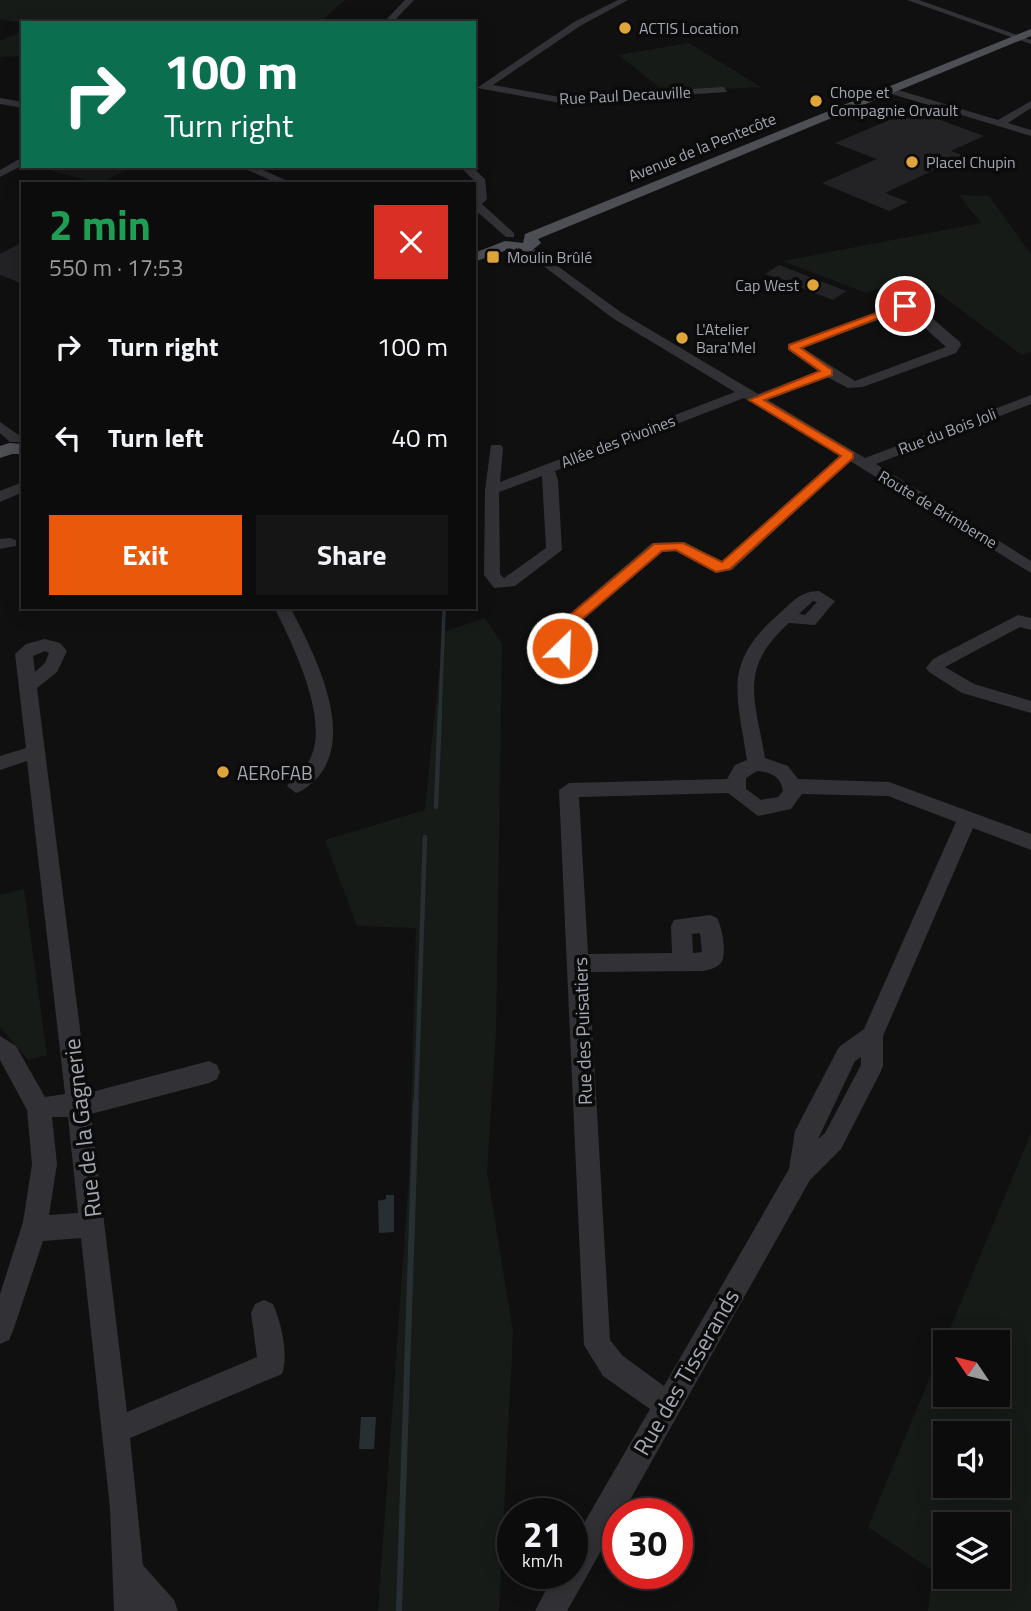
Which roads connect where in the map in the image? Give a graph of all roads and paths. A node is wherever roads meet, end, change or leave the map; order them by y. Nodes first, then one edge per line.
1 (410, 0) edge
2 (604, 0) edge
3 (911, 0) edge
4 (621, 2) edge
5 (389, 21) edge
6 (1016, 38) junction
7 (1030, 39) edge
8 (966, 59) junction
9 (486, 86) junction
10 (476, 90) edge
11 (724, 90) dead end
12 (888, 90) junction
13 (0, 101) edge
14 (1031, 104) edge
15 (21, 105) edge
16 (999, 124) junction
17 (1031, 133) edge
18 (21, 161) edge
19 (249, 168) edge
20 (453, 168) edge
21 (467, 168) edge
22 (0, 174) edge
23 (284, 182) edge
24 (466, 182) edge
25 (480, 186) edge
26 (476, 203) edge
27 (476, 205) edge
28 (507, 240) junction
29 (528, 242) junction
30 (476, 257) edge
31 (828, 372) junction
32 (749, 396) junction
33 (1031, 399) edge
34 (0, 426) edge
35 (14, 445) edge
36 (496, 449) dead end
37 (856, 460) junction
38 (547, 469) junction
39 (21, 487) edge
40 (492, 490) junction
41 (0, 497) edge
42 (1030, 566) edge
43 (283, 609) edge
44 (787, 617) dead end
45 (1031, 624) edge
46 (562, 648) dead end
47 (28, 685) dead end
48 (1031, 707) edge
49 (35, 752) junction
50 (0, 763) edge
51 (757, 764) junction
52 (296, 786) dead end
53 (734, 786) junction
54 (793, 786) junction
55 (968, 818) junction
56 (1031, 842) edge
57 (683, 962) dead end
58 (580, 963) junction
59 (0, 1046) edge
60 (209, 1072) dead end
61 (80, 1106) junction
62 (39, 1110) junction
63 (93, 1225) junction
64 (35, 1229) junction
65 (264, 1313) dead end
66 (0, 1331) edge
67 (668, 1405) junction
68 (117, 1430) junction
69 (588, 1545) edge
70 (130, 1572) junction
71 (563, 1589) edge
72 (129, 1611) edge
73 (163, 1611) edge
74 (550, 1611) edge

1 - 5 street
2 - 4 street
3 - 6 street
4 - 9 street
6 - 7 main road
6 - 8 main road
7 - 8 main road
8 - 12 main road, Avenue de la Pentecôte
9 - 10 street
9 - 11 street, Rue Paul Decauville
12 - 16 street
12 - 29 main road, Avenue de la Pentecôte
13 - 15 street
14 - 16 street
16 - 17 street
18 - 22 street
19 - 23 street
20 - 24 street
21 - 25 street
25 - 26 street
27 - 28 street
28 - 29 main road
28 - 30 main road
29 - 32 street, Route de Brimberne
31 - 31 street
31 - 32 street, Allée des Pivoines
32 - 37 street, Route de Brimberne
32 - 38 street, Allée des Pivoines
33 - 37 street, Rue du Bois Joli
34 - 35 street
36 - 40 street
37 - 42 street, Route de Brimberne
37 - 46 street
38 - 40 street, Allée des Pivoines
38 - 40 street
39 - 41 street
43 - 52 street
44 - 51 street
45 - 48 street
47 - 49 street, Rue de la Gagnerie
49 - 50 street
49 - 61 street, Rue de la Gagnerie
51 - 53 street
51 - 54 street
53 - 54 street
53 - 58 street, Rue des Puisatiers
54 - 55 street
55 - 56 street
55 - 67 street, Rue des Tisserands
57 - 58 street
58 - 67 street, Rue des Puisatiers
59 - 62 street
60 - 61 street
61 - 62 street
61 - 63 street, Rue de la Gagnerie
62 - 64 street
63 - 64 street
63 - 68 street, Rue de la Gagnerie
64 - 66 street
65 - 68 street
67 - 69 street, Rue des Tisserands
68 - 70 street, Rue de la Gagnerie
70 - 72 street, Rue de la Gagnerie
70 - 73 street
71 - 74 street, Rue des Tisserands

